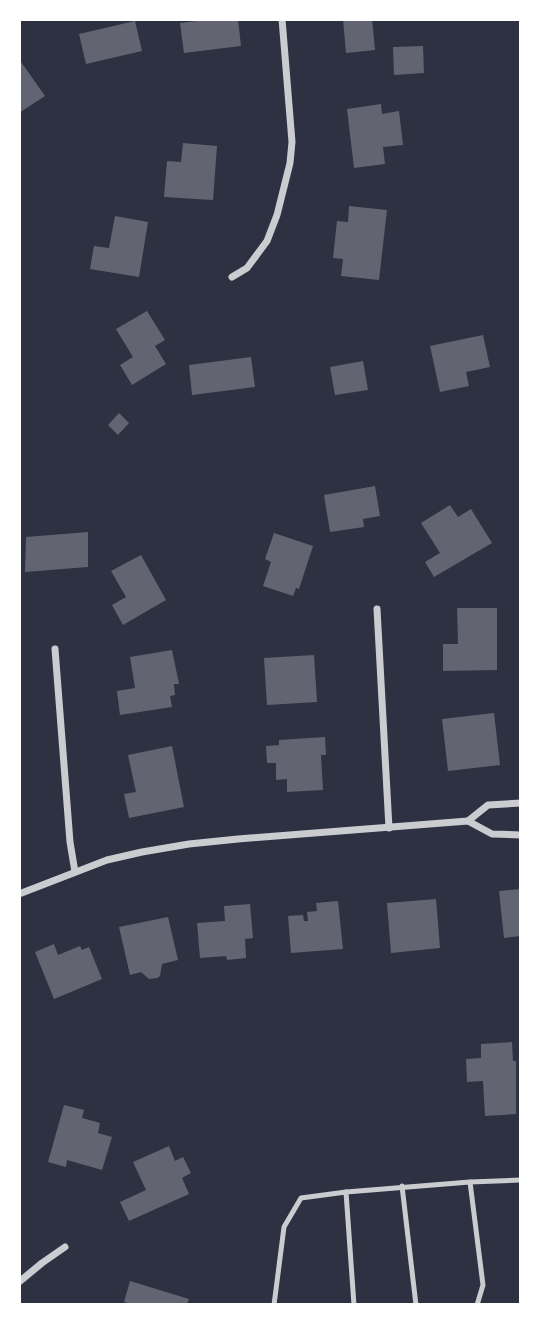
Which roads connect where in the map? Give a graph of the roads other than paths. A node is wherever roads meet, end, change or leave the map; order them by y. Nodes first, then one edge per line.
1 (282, 19) edge
2 (232, 277) dead end
3 (377, 610) dead end
4 (55, 649) dead end
5 (521, 803) edge
6 (468, 821) junction
7 (389, 828) junction
8 (521, 835) edge
9 (75, 872) junction
10 (19, 894) edge
11 (521, 1180) edge
12 (470, 1182) junction
13 (402, 1186) junction
14 (346, 1192) junction
15 (65, 1247) dead end
16 (19, 1282) edge
17 (274, 1305) edge
18 (354, 1305) edge
19 (415, 1305) edge
20 (477, 1305) edge

1 - 2 street
3 - 7 street
4 - 9 street
5 - 6 street
6 - 7 street
6 - 8 street
7 - 9 street
9 - 10 street
11 - 12 lane
12 - 13 lane
12 - 20 lane
13 - 14 lane
13 - 19 lane
14 - 17 lane
14 - 18 lane
15 - 16 street

